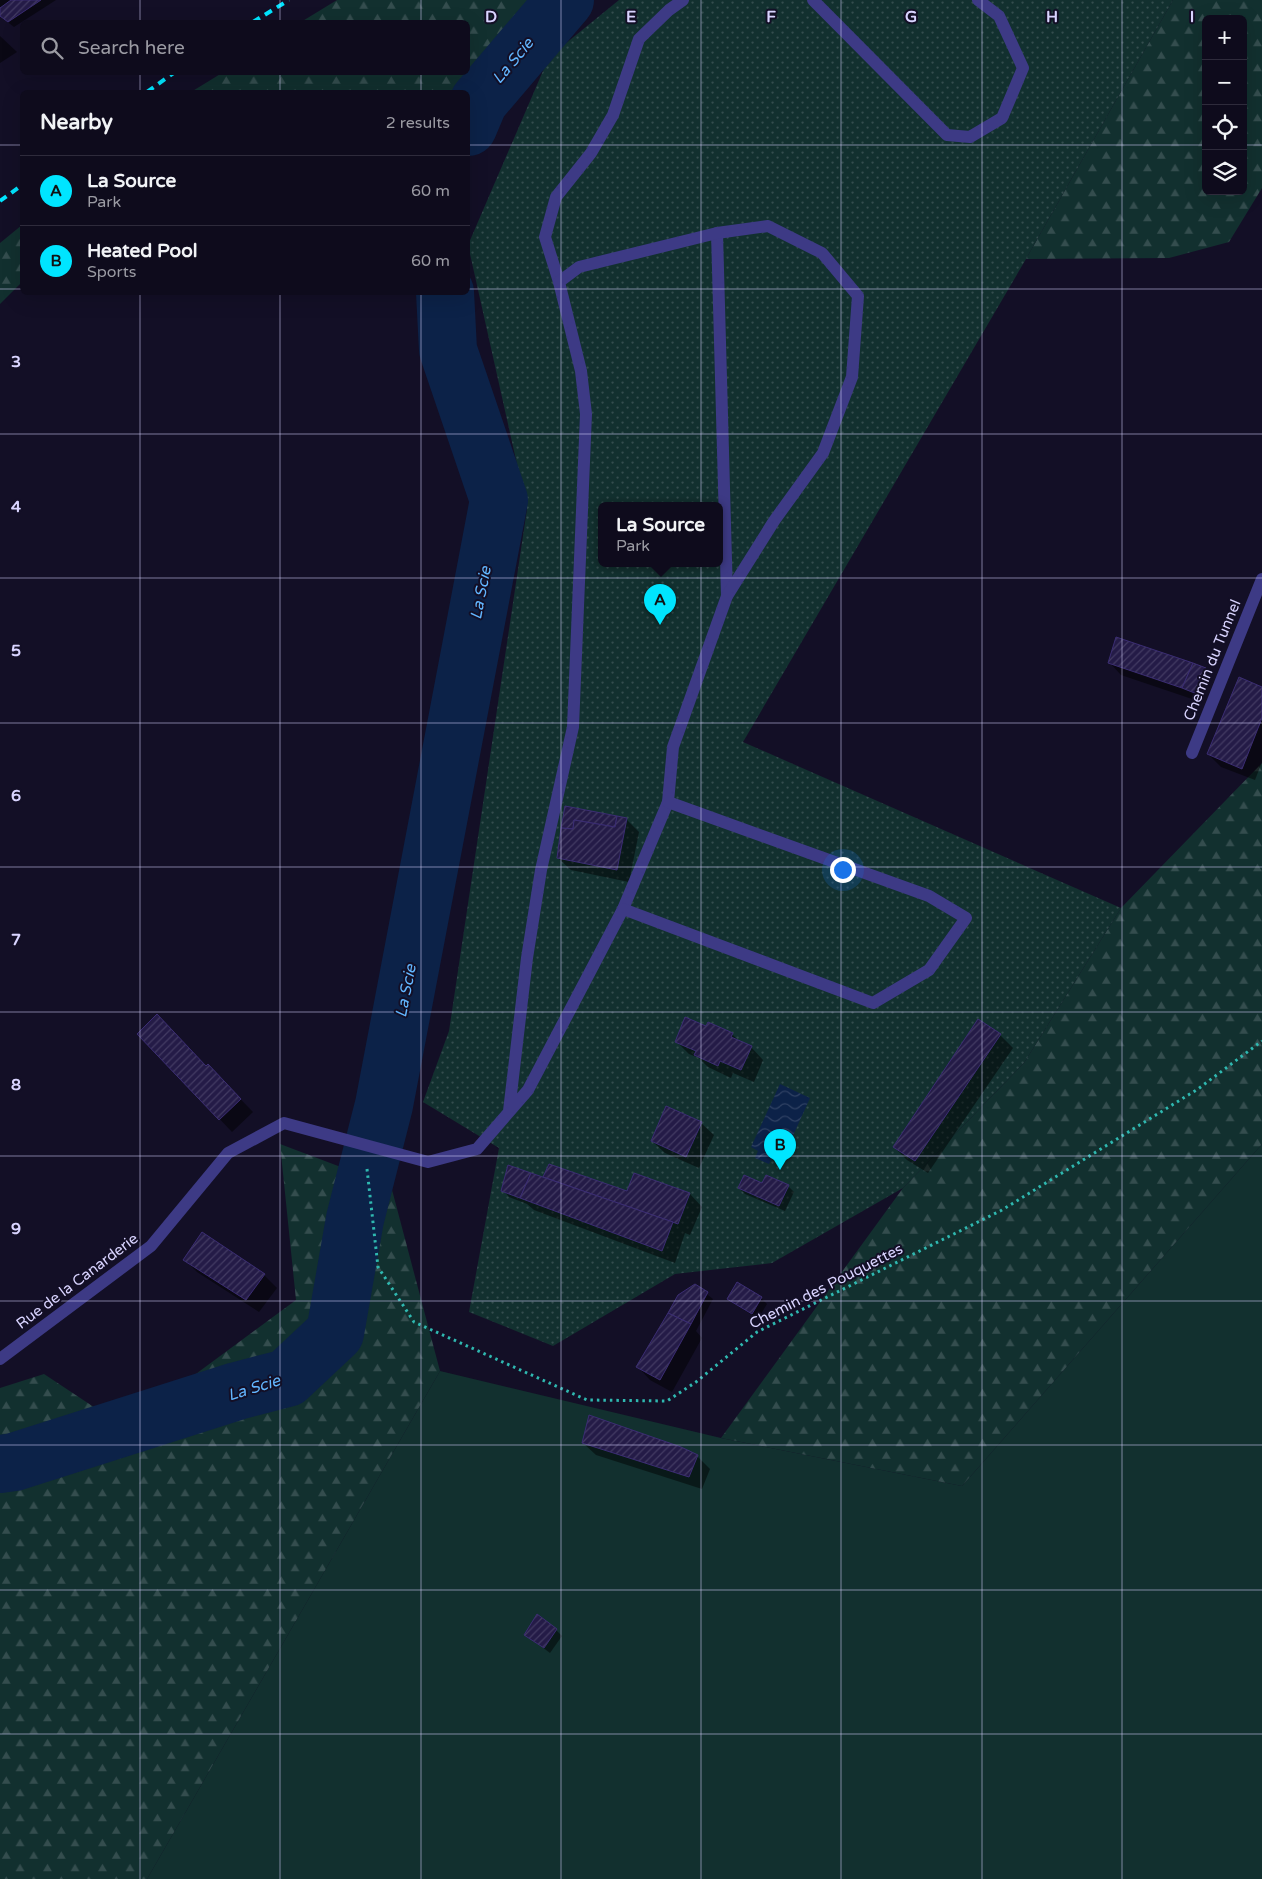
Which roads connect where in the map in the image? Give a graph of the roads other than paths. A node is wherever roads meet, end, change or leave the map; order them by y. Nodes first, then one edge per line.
1 (683, 0) edge
2 (813, 0) edge
3 (978, 0) edge
4 (717, 233) junction
5 (559, 282) junction
6 (1262, 579) edge
7 (727, 596) junction
8 (1192, 753) dead end
9 (668, 802) junction
10 (623, 909) junction
11 (509, 1111) junction
12 (0, 1359) edge

1 - 5 street
2 - 3 street
4 - 5 street
4 - 7 street
4 - 7 street
5 - 11 street
6 - 8 street, Chemin du Tunnel
7 - 9 street
9 - 10 street
9 - 10 street
10 - 11 street
11 - 12 street, Rue de la Canarderie

